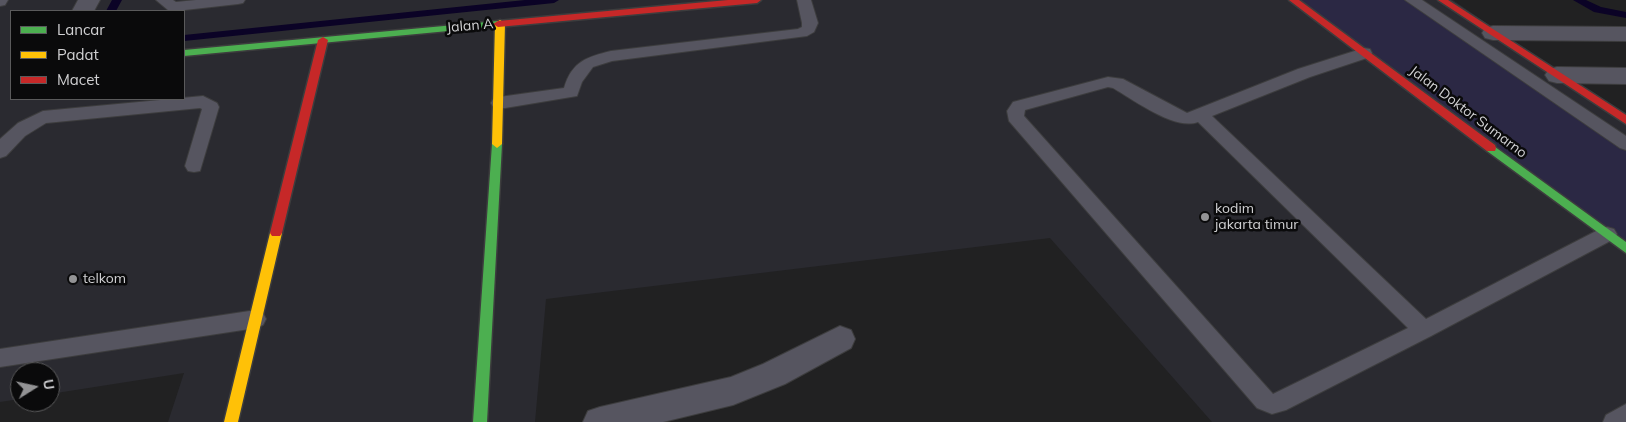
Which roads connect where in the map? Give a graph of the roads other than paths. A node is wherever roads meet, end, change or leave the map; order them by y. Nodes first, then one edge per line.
1 (163, 0) edge
2 (238, 0) edge
3 (757, 0) edge
4 (804, 0) edge
5 (1293, 0) edge
6 (1412, 0) edge
7 (1442, 0) edge
8 (500, 23) junction
9 (1493, 33) junction
10 (1626, 34) edge
11 (322, 40) junction
12 (185, 53) edge
13 (1364, 53) junction
14 (1557, 75) junction
15 (1626, 76) edge
16 (499, 103) junction
17 (1200, 114) junction
18 (1626, 120) edge
19 (1626, 144) edge
20 (0, 152) edge
21 (194, 166) dead end
22 (1606, 234) junction
23 (1626, 248) edge
24 (256, 319) junction
25 (1424, 330) junction
26 (840, 339) dead end
27 (0, 358) edge
28 (1626, 414) edge
29 (231, 422) edge
30 (480, 422) edge
31 (600, 422) edge
32 (1614, 422) edge

1 - 2 lane
3 - 8 street, Jalan A
4 - 16 lane
5 - 13 street, Jalan Doktor Sumarno
6 - 19 lane
7 - 9 street
8 - 11 street, Jalan A
8 - 16 street
9 - 10 street
9 - 14 street
11 - 12 street, Jalan A
11 - 24 street
13 - 17 lane
13 - 22 street, Jalan Doktor Sumarno
14 - 15 street
14 - 18 street
16 - 30 street
17 - 25 lane
17 - 25 lane
20 - 21 lane
22 - 23 street, Jalan Doktor Sumarno
22 - 25 lane
24 - 27 lane
24 - 29 street
26 - 31 street
28 - 32 lane

